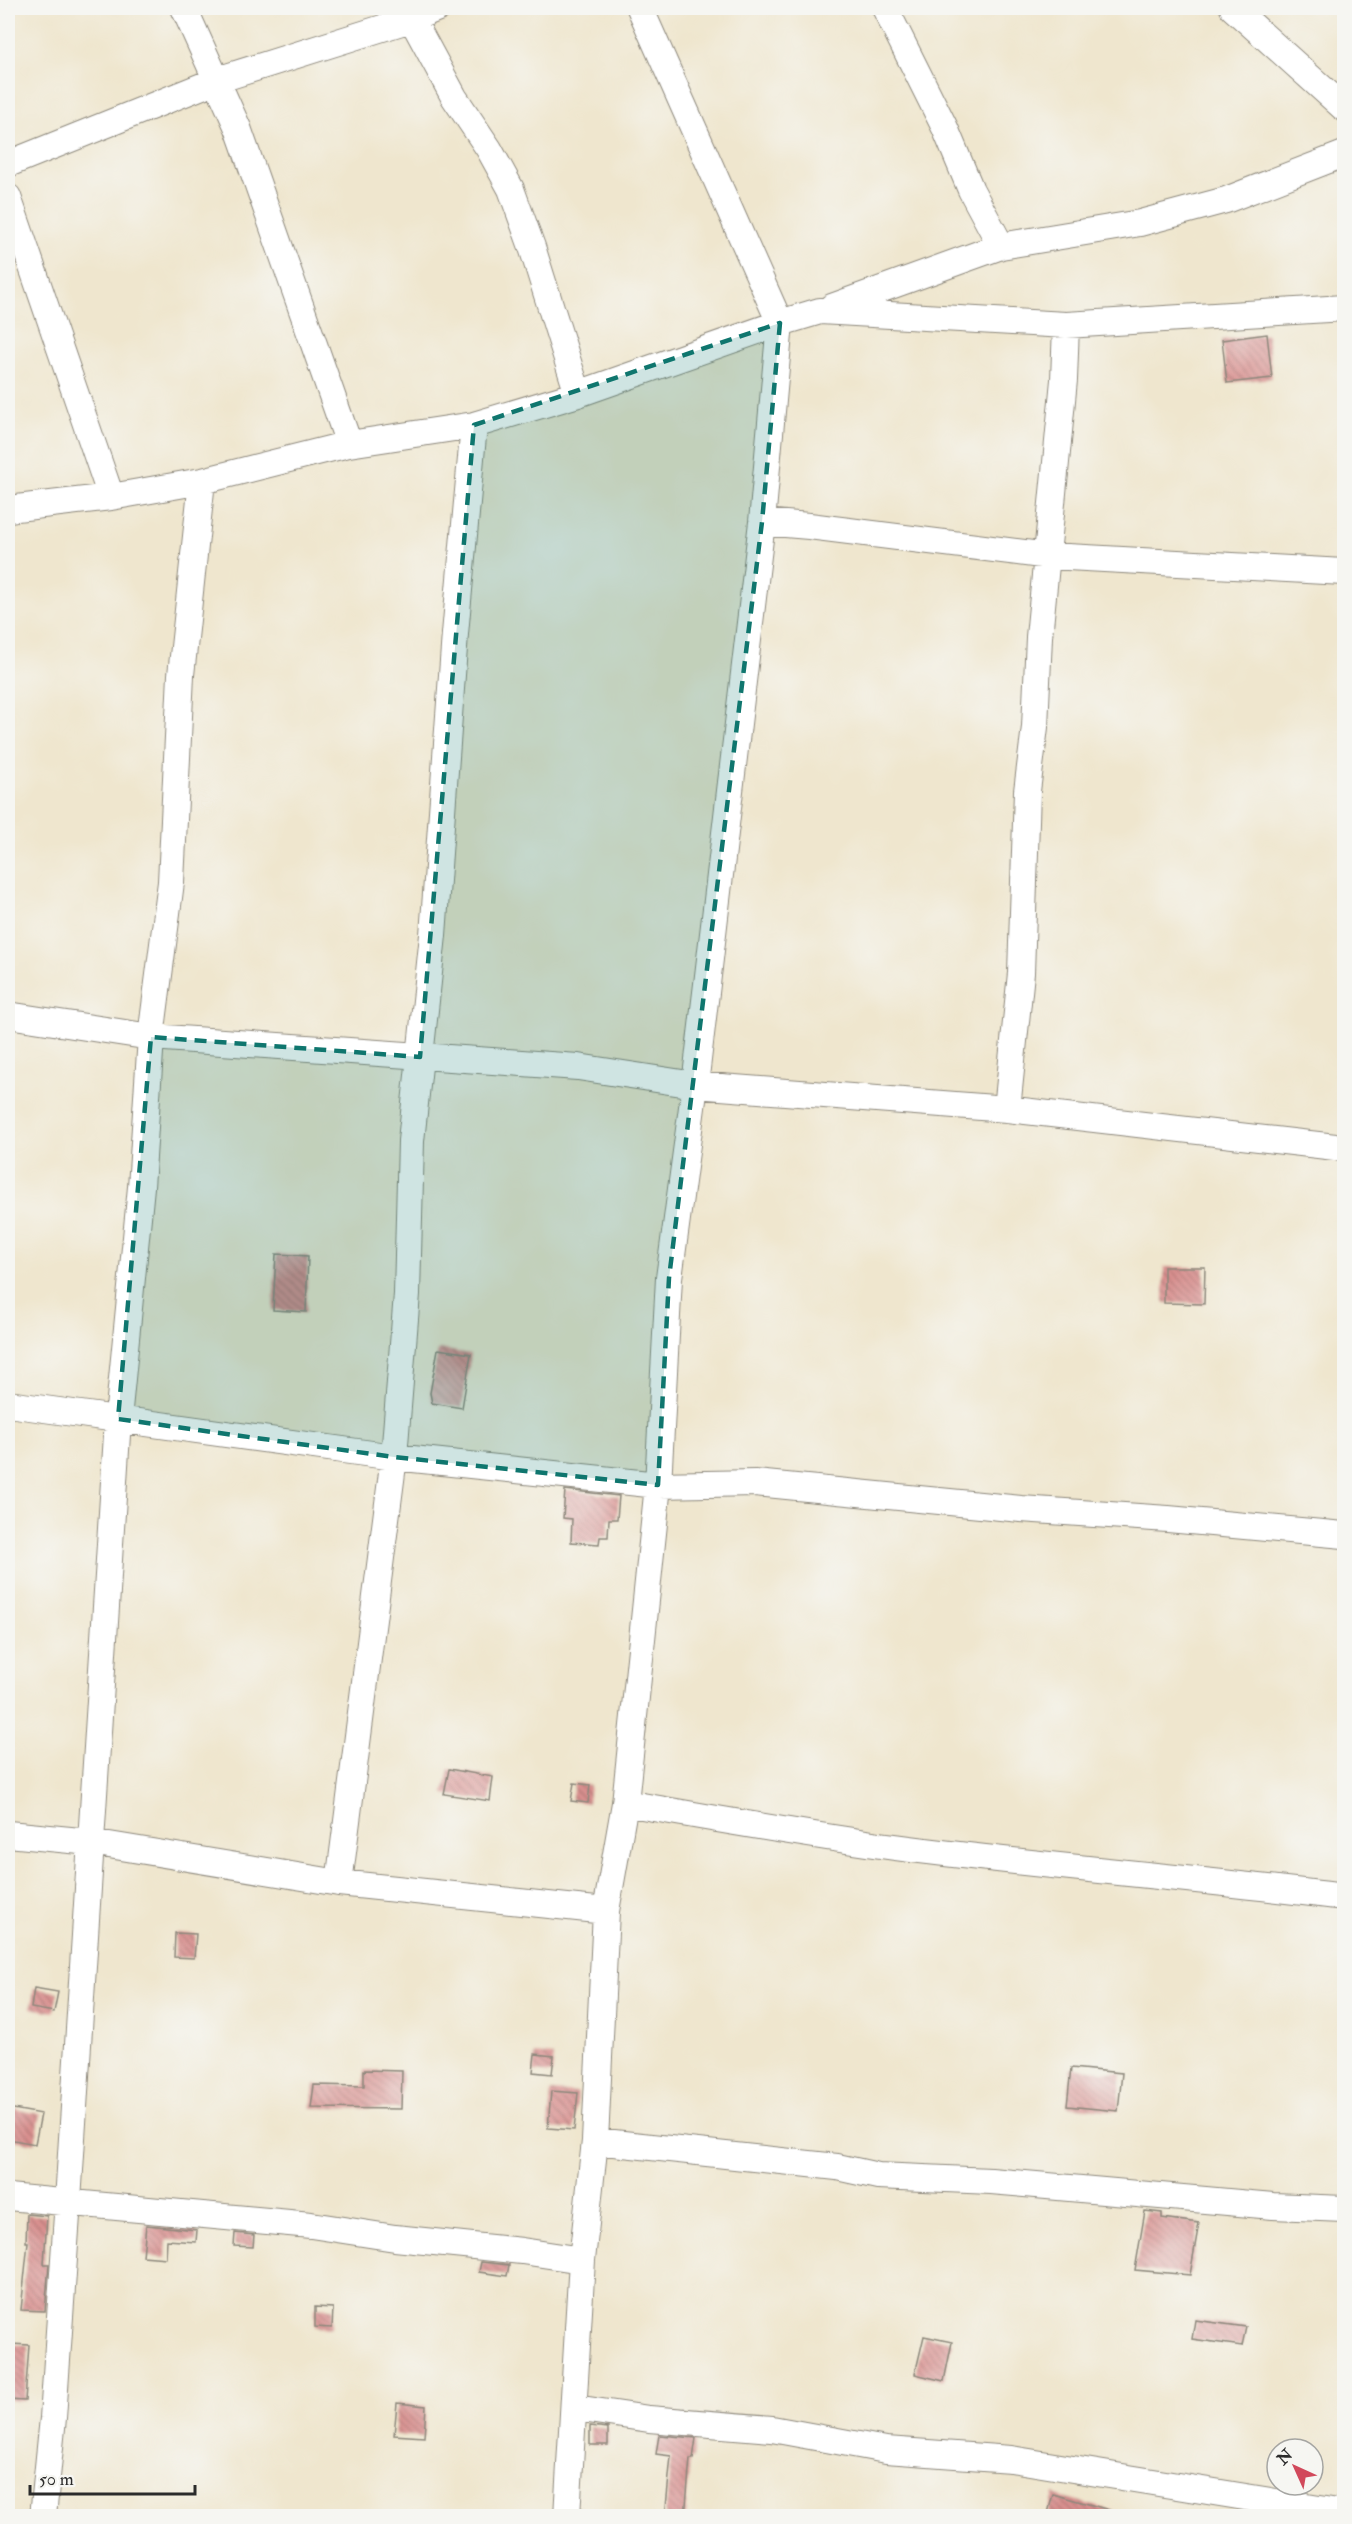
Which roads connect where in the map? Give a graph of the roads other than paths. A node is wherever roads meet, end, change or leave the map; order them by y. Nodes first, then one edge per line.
1 (184, 8) edge
2 (438, 8) edge
3 (640, 8) edge
4 (885, 8) edge
5 (1233, 8) edge
6 (409, 13) edge
7 (217, 80) junction
8 (1344, 108) edge
9 (1344, 154) edge
10 (8, 164) edge
11 (8, 197) edge
12 (1001, 246) junction
13 (1344, 308) edge
14 (820, 311) junction
15 (780, 323) junction
16 (1066, 325) junction
17 (578, 394) junction
18 (474, 425) junction
19 (349, 444) junction
20 (202, 481) junction
21 (111, 497) junction
22 (8, 509) edge
23 (762, 522) junction
24 (1049, 556) junction
25 (1344, 572) edge
26 (8, 1015) edge
27 (151, 1037) junction
28 (420, 1057) junction
29 (695, 1085) junction
30 (1007, 1109) junction
31 (1344, 1148) edge
32 (8, 1404) edge
33 (118, 1419) junction
34 (394, 1457) junction
35 (658, 1485) junction
36 (1344, 1535) edge
37 (625, 1803) junction
38 (8, 1834) edge
39 (91, 1842) junction
40 (339, 1883) junction
41 (1344, 1897) edge
42 (606, 1911) junction
43 (595, 2141) junction
44 (8, 2197) edge
45 (68, 2201) junction
46 (1344, 2209) edge
47 (582, 2260) junction
48 (575, 2408) junction
49 (1344, 2513) edge
50 (43, 2517) edge
51 (567, 2517) edge

1 - 7 street
2 - 6 street
3 - 15 street
4 - 12 street
5 - 8 street
6 - 7 street
6 - 17 street
7 - 10 street
7 - 19 street
9 - 12 street
11 - 21 street
12 - 14 street
13 - 16 street
14 - 15 street
14 - 16 street
15 - 17 street
15 - 23 street
16 - 24 street
17 - 18 street
18 - 19 street
18 - 28 street
19 - 20 street
20 - 21 street
20 - 27 street
21 - 22 street
23 - 24 street
23 - 29 street
24 - 25 street
24 - 30 street
26 - 27 street
27 - 28 street
27 - 33 street
28 - 29 street
28 - 34 street
29 - 30 street
29 - 35 street
30 - 31 street
32 - 33 street
33 - 34 street
33 - 39 street
34 - 35 street
34 - 40 street
35 - 36 street
35 - 37 street
37 - 41 street
37 - 42 street
38 - 39 street
39 - 40 street
39 - 45 street
40 - 42 street
42 - 43 street
43 - 46 street
43 - 47 street
44 - 45 street
45 - 47 street
45 - 50 street
47 - 48 street
48 - 49 street
48 - 51 street

